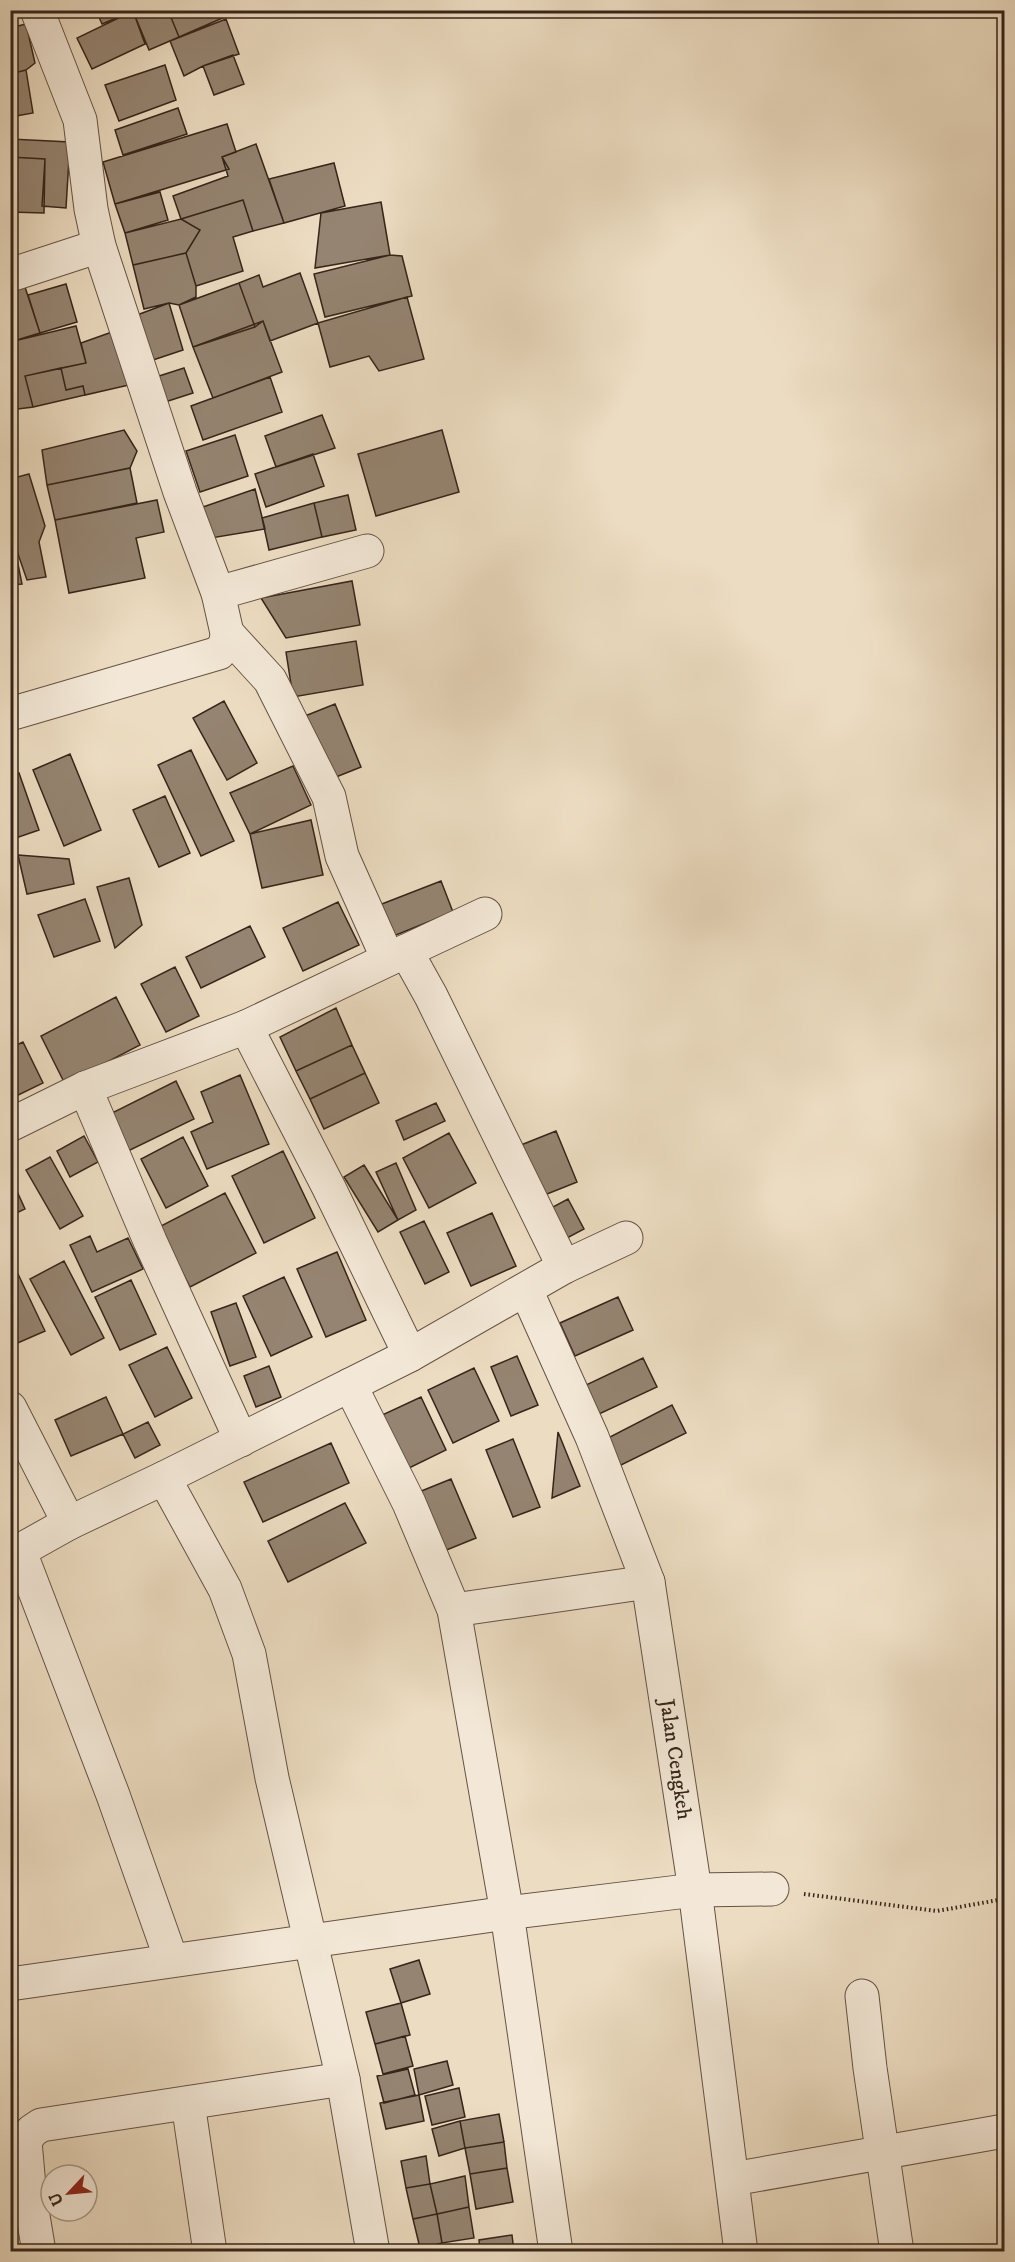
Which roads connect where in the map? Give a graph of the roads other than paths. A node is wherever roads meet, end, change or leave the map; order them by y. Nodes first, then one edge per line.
1 (37, 10) edge
2 (99, 246) junction
3 (10, 275) edge
4 (367, 551) dead end
5 (218, 592) junction
6 (227, 633) junction
7 (10, 714) edge
8 (485, 915) dead end
9 (397, 955) junction
10 (246, 1027) junction
11 (85, 1088) junction
12 (10, 1125) edge
13 (626, 1238) dead end
14 (564, 1268) junction
15 (526, 1290) junction
16 (410, 1355) junction
17 (350, 1385) junction
18 (10, 1408) edge
19 (241, 1440) junction
20 (164, 1478) junction
21 (69, 1523) junction
22 (15, 1554) edge
23 (648, 1582) junction
24 (454, 1610) junction
25 (772, 1889) road end
26 (694, 1890) junction
27 (507, 1913) junction
28 (310, 1941) junction
29 (171, 1959) junction
30 (10, 1984) edge
31 (862, 1996) dead end
32 (343, 2079) junction
33 (188, 2103) junction
34 (1005, 2132) edge
35 (883, 2153) junction
36 (733, 2179) junction
37 (39, 2252) edge
38 (210, 2252) edge
39 (374, 2252) edge
40 (556, 2252) edge
41 (741, 2252) edge
42 (897, 2252) edge

1 - 2 street
2 - 3 street
2 - 5 street
4 - 5 street
5 - 6 street
6 - 7 street
6 - 9 street
8 - 9 street
9 - 10 street
9 - 14 street
10 - 11 street
10 - 16 street
11 - 12 street
11 - 19 street
13 - 14 street
14 - 15 street
15 - 16 street
15 - 23 street, Jalan Cengkeh
16 - 17 street
17 - 19 street
17 - 24 street
18 - 21 street
19 - 20 street
20 - 21 street
20 - 28 street
21 - 22 street
22 - 29 street
23 - 24 street
23 - 26 street, Jalan Cengkeh
24 - 27 street
25 - 26 street
26 - 27 street
26 - 36 street, Jalan Cengkeh
27 - 28 street
27 - 40 street
28 - 29 street
28 - 32 street
29 - 30 street
31 - 35 street
32 - 33 street
32 - 39 street
33 - 37 street
33 - 38 street
34 - 35 street
35 - 36 street
35 - 42 street
36 - 41 street, Jalan Cengkeh

